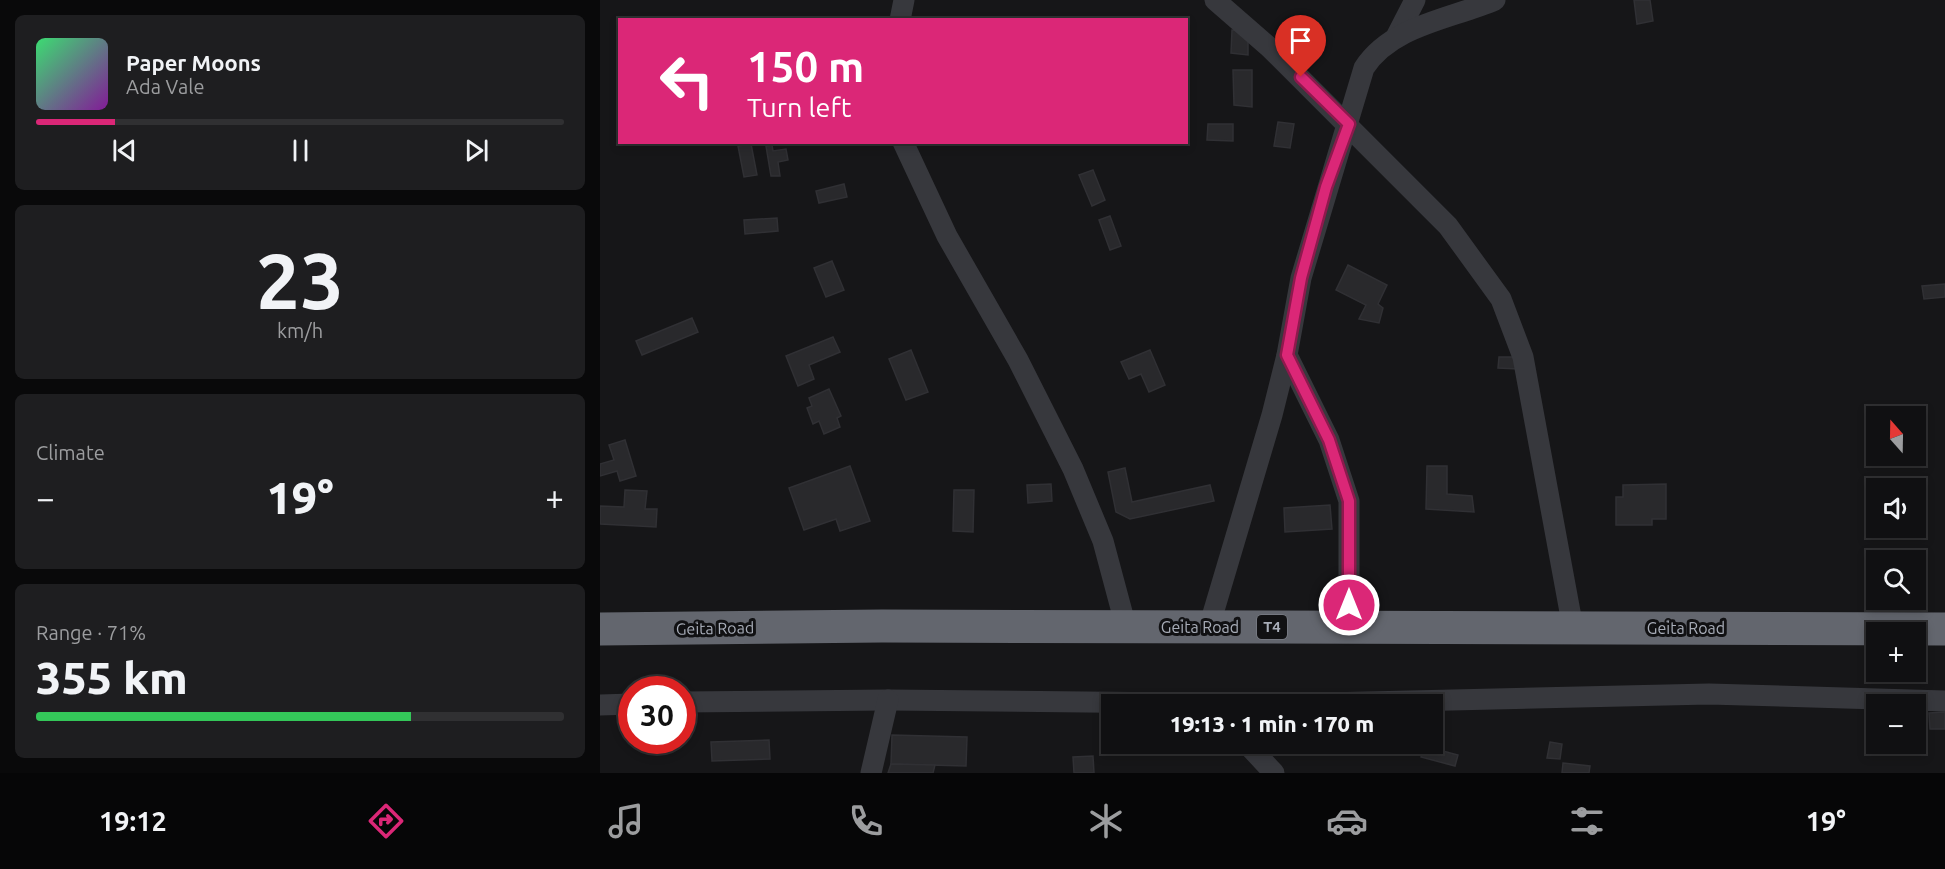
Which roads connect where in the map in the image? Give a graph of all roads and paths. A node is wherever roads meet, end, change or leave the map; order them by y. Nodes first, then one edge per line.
1 (904, 0) edge
2 (1215, 0) edge
3 (1415, 0) edge
4 (1495, 0) edge
5 (900, 18) edge
6 (1396, 37) junction
7 (1349, 124) junction
8 (904, 144) edge
9 (1287, 355) junction
10 (1126, 627) junction
11 (1209, 627) junction
12 (1349, 628) junction
13 (1573, 628) junction
14 (600, 629) edge
15 (1945, 629) edge
16 (888, 700) junction
17 (1443, 700) edge
18 (1945, 701) edge
19 (696, 702) edge
20 (1101, 703) edge
21 (618, 704) edge
22 (600, 705) edge
23 (1256, 754) edge
24 (871, 773) edge
25 (1274, 773) edge

1 - 5 street
2 - 7 street
3 - 6 street
4 - 6 street
6 - 7 street
7 - 9 street
7 - 13 street
8 - 10 street
9 - 11 street
9 - 12 street
10 - 11 highway, Geita Road / T4
10 - 14 highway, Geita Road / T4
11 - 12 highway, Geita Road / T4
12 - 13 highway, Geita Road / T4
13 - 15 highway, Geita Road / T4
16 - 19 street
16 - 20 street
16 - 24 street
17 - 18 street
21 - 22 street
23 - 25 street

